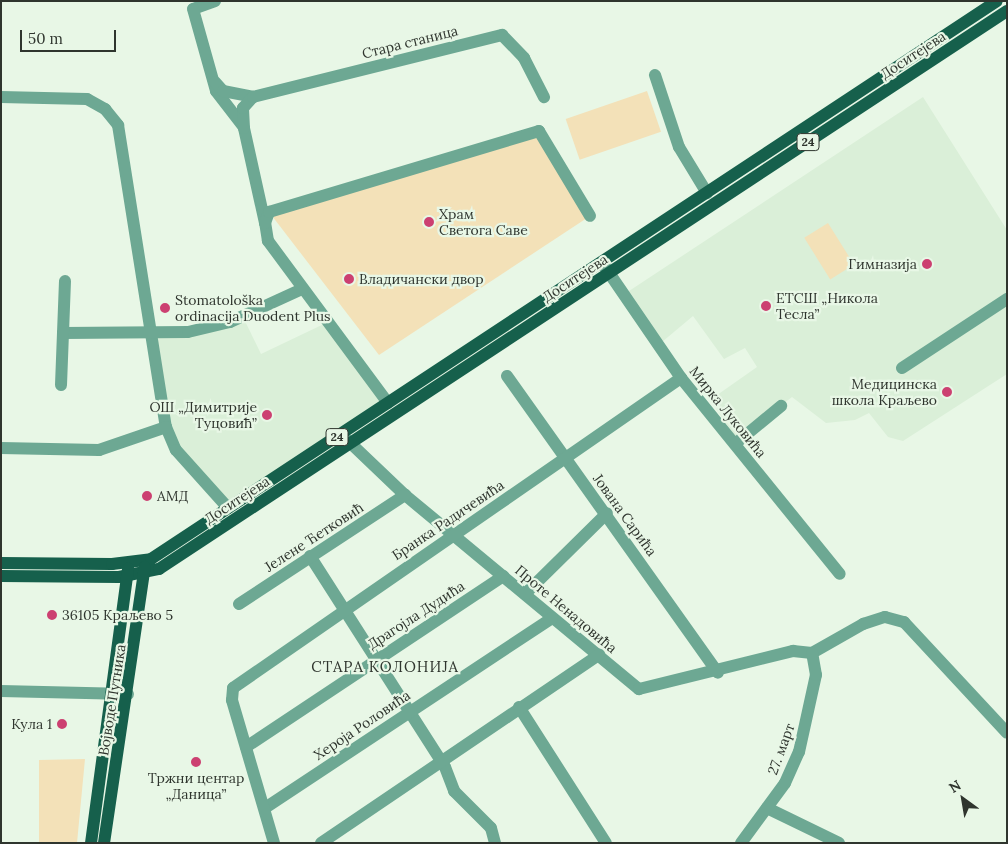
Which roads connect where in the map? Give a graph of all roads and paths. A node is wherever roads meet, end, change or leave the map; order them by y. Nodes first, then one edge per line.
1 (215, 1) edge
2 (997, 1) edge
3 (1007, 11) edge
4 (655, 74) dead end
5 (212, 76) junction
6 (252, 97) junction
7 (544, 97) dead end
8 (1, 98) edge
9 (244, 128) junction
10 (707, 193) junction
11 (590, 216) dead end
12 (265, 223) junction
13 (605, 268) junction
14 (65, 281) dead end
15 (302, 289) junction
16 (1007, 299) edge
17 (63, 333) junction
18 (151, 335) junction
19 (902, 368) dead end
20 (448, 371) junction
21 (507, 376) dead end
22 (681, 378) junction
23 (61, 385) dead end
24 (388, 403) junction
25 (782, 406) dead end
26 (166, 427) junction
27 (341, 434) junction
28 (350, 444) junction
29 (735, 444) junction
30 (1, 448) edge
31 (565, 458) junction
32 (405, 495) junction
33 (228, 508) junction
34 (607, 513) junction
35 (453, 535) junction
36 (310, 556) junction
37 (1, 563) edge
38 (145, 568) junction
39 (159, 569) junction
40 (128, 570) junction
41 (840, 574) dead end
42 (1, 576) edge
43 (503, 576) junction
44 (99, 578) junction
45 (525, 594) junction
46 (142, 602) junction
47 (239, 604) dead end
48 (124, 607) junction
49 (344, 609) junction
50 (552, 618) junction
51 (812, 653) junction
52 (599, 655) junction
53 (376, 659) junction
54 (718, 673) junction
55 (1, 691) edge
56 (110, 692) junction
57 (128, 694) junction
58 (519, 707) junction
59 (410, 712) junction
60 (1007, 733) edge
61 (246, 747) junction
62 (441, 761) junction
63 (265, 808) junction
64 (767, 808) junction
65 (91, 843) edge
66 (104, 843) edge
67 (274, 843) edge
68 (321, 843) edge
69 (494, 843) edge
70 (606, 843) edge
71 (740, 843) edge
72 (839, 843) edge

1 - 5 street
2 - 10 main road, Доситејева / 24
3 - 13 main road, Доситејева / 24
4 - 10 street
5 - 6 street, Стара станица
5 - 9 street
6 - 7 street, Стара станица
6 - 9 street
8 - 18 street, Доситејева
9 - 12 street
10 - 13 main road, Доситејева / 24
11 - 12 street
12 - 15 street
13 - 20 main road, Доситејева / 24
13 - 22 street, Мирка Луковића
14 - 17 street
15 - 18 street
15 - 24 street
16 - 19 street
17 - 18 street
17 - 23 street
18 - 26 street, Доситејева
20 - 24 main road, Доситејева / 24
20 - 28 main road, Доситејева / 24
21 - 31 street, Јована Сарића
22 - 29 street, Мирка Луковића
22 - 31 street, Бранка Радичевића
24 - 27 main road, Доситејева / 24
25 - 29 street
26 - 30 street
26 - 33 street, Доситејева
27 - 28 street, Проте Ненадовића
27 - 33 main road, Доситејева / 24
28 - 32 street, Проте Ненадовића
28 - 39 main road, Доситејева / 24
29 - 41 street, Мирка Луковића
31 - 34 street, Јована Сарића
31 - 35 street, Бранка Радичевића
32 - 35 street, Проте Ненадовића
32 - 36 street, Јелене Ћетковић
33 - 38 main road, Доситејева / 24
34 - 45 street
34 - 54 street, Јована Сарића
35 - 43 street, Проте Ненадовића
35 - 49 street, Бранка Радичевића
36 - 47 street, Јелене Ћетковић
36 - 49 street
37 - 40 main road, 24
38 - 39 main road, 24
38 - 40 main road, 24
38 - 46 main road, Војводе Путника
39 - 46 main road
40 - 44 main road, 24
40 - 48 main road, Војводе Путника
42 - 44 main road, 24
43 - 45 street, Проте Ненадовића
43 - 53 street, Драгојла Дудића
44 - 48 main road
45 - 50 street, Проте Ненадовића
46 - 57 main road, Војводе Путника
48 - 56 main road, Војводе Путника
49 - 53 street
49 - 61 street, Бранка Радичевића
50 - 52 street, Проте Ненадовића
50 - 59 street, Хероја Роловића
51 - 54 street, Проте Ненадовића
51 - 60 street
51 - 64 street, 27. март
52 - 54 street, Проте Ненадовића
52 - 58 street
53 - 59 street
53 - 61 street, Драгојла Дудића
55 - 56 street
56 - 57 street
56 - 65 main road, Војводе Путника
57 - 66 main road, Војводе Путника
58 - 62 street
58 - 70 street
59 - 62 street
59 - 63 street, Хероја Роловића
61 - 63 street
62 - 68 street
62 - 69 street
63 - 67 street
64 - 71 street, 27. март
64 - 72 street

